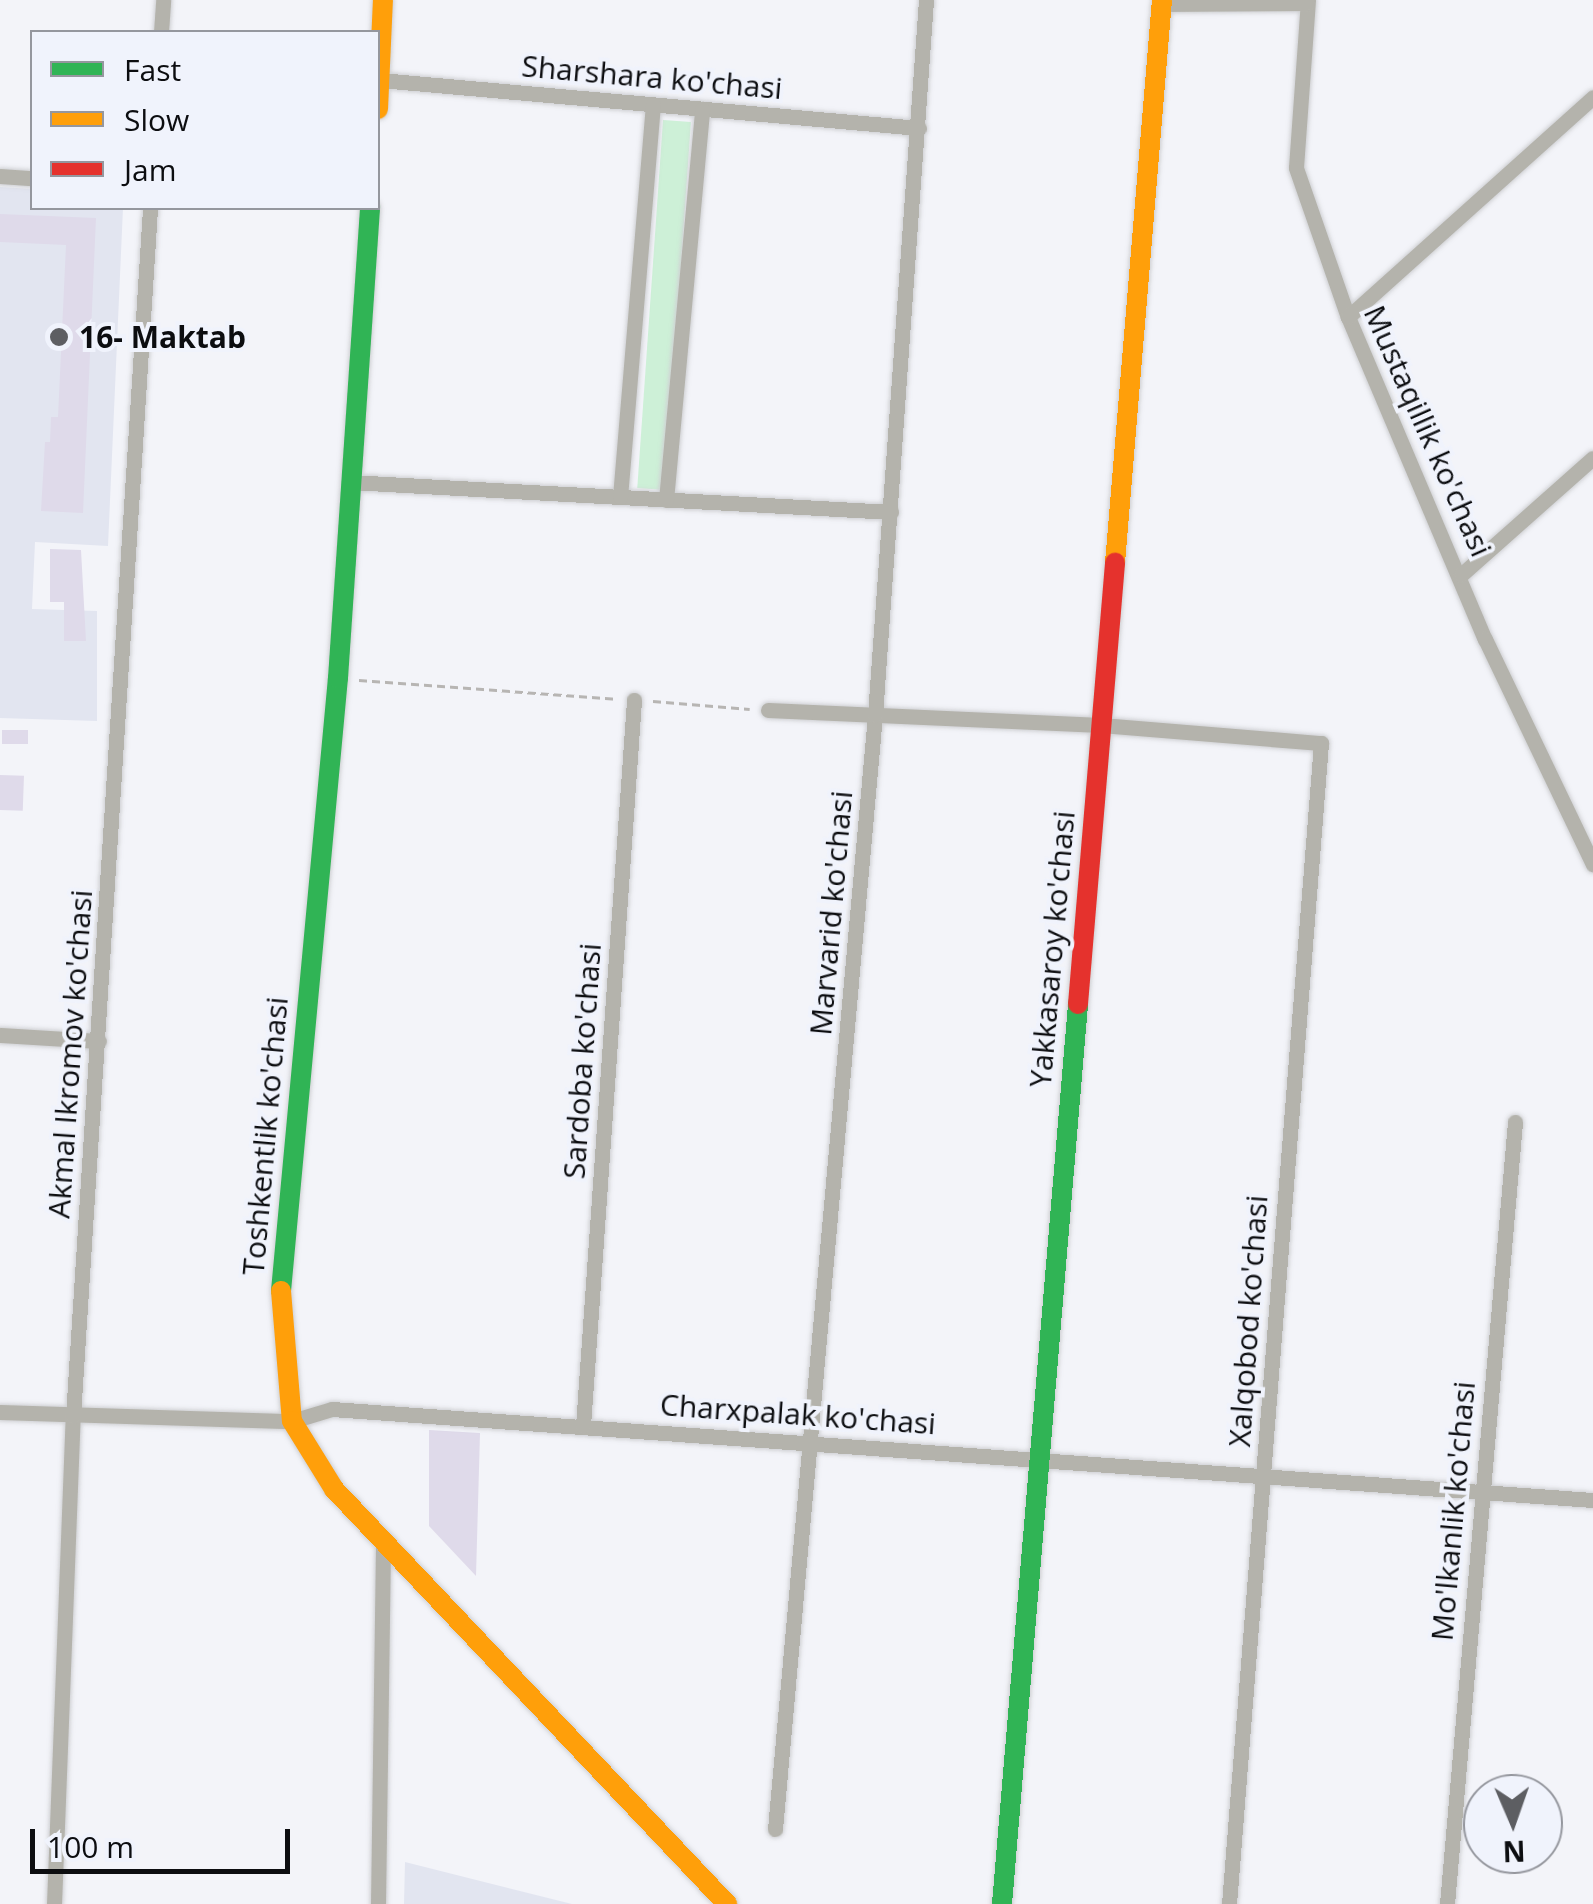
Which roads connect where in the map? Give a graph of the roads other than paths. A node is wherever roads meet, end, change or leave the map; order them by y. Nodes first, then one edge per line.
1 (163, 0) edge
2 (384, 0) edge
3 (926, 0) edge
4 (1162, 2) edge
5 (1308, 2) edge
6 (161, 30) edge
7 (380, 80) edge
8 (1593, 97) edge
9 (653, 104) junction
10 (702, 109) junction
11 (919, 128) junction
12 (0, 176) edge
13 (30, 178) edge
14 (150, 210) edge
15 (370, 210) edge
16 (1348, 317) junction
17 (1593, 458) edge
18 (350, 482) junction
19 (620, 497) junction
20 (666, 500) junction
21 (890, 512) junction
22 (1462, 575) junction
23 (634, 700) road end
24 (768, 710) road end
25 (875, 716) junction
26 (1101, 725) junction
27 (1593, 864) edge
28 (0, 1035) edge
29 (99, 1041) junction
30 (1514, 1122) dead end
31 (0, 1412) edge
32 (73, 1416) junction
33 (292, 1422) junction
34 (584, 1426) junction
35 (814, 1441) junction
36 (1040, 1460) junction
37 (1264, 1474) junction
38 (1482, 1489) junction
39 (1593, 1500) edge
40 (383, 1544) junction
41 (775, 1829) dead end
42 (54, 1904) edge
43 (378, 1904) edge
44 (727, 1904) edge
45 (1002, 1904) edge
46 (1229, 1904) edge
47 (1447, 1904) edge

1 - 6 street
2 - 7 main road
3 - 11 street, Marvarid ko'chasi
4 - 5 street
4 - 26 main road, Yakkasaroy ko'chasi
5 - 16 street, Mustaqillik ko'chasi
7 - 9 street, Sharshara ko'chasi
8 - 16 street
9 - 10 street, Sharshara ko'chasi
9 - 19 street
10 - 11 street, Sharshara ko'chasi
10 - 20 street
11 - 21 street, Marvarid ko'chasi
12 - 13 street
14 - 29 street, Akmal Ikromov ko'chasi
15 - 18 main road, Toshkentlik ko'chasi
16 - 22 street, Mustaqillik ko'chasi
17 - 22 street
18 - 19 street
18 - 33 main road, Toshkentlik ko'chasi
19 - 20 street
20 - 21 street
21 - 25 street, Marvarid ko'chasi
22 - 27 street, Mustaqillik ko'chasi
23 - 34 street, Sardoba ko'chasi
24 - 25 street
25 - 26 street
25 - 35 street, Marvarid ko'chasi
26 - 36 main road, Yakkasaroy ko'chasi
26 - 37 street, Xalqobod ko'chasi
28 - 29 street
29 - 32 street, Akmal Ikromov ko'chasi
30 - 38 street, Mo'lkanlik ko'chasi
31 - 32 street, Charxpalak ko'chasi
32 - 33 street, Charxpalak ko'chasi
32 - 42 street, Akmal Ikromov ko'chasi
33 - 34 street, Charxpalak ko'chasi
33 - 40 main road, Toshkentlik ko'chasi
34 - 35 street, Charxpalak ko'chasi
35 - 36 street, Charxpalak ko'chasi
35 - 41 street, Marvarid ko'chasi
36 - 37 street, Charxpalak ko'chasi
36 - 45 main road, Yakkasaroy ko'chasi
37 - 38 street, Charxpalak ko'chasi
37 - 46 street, Xalqobod ko'chasi
38 - 39 street, Charxpalak ko'chasi
38 - 47 street, Mo'lkanlik ko'chasi
40 - 43 street
40 - 44 main road, Toshkentlik ko'chasi

